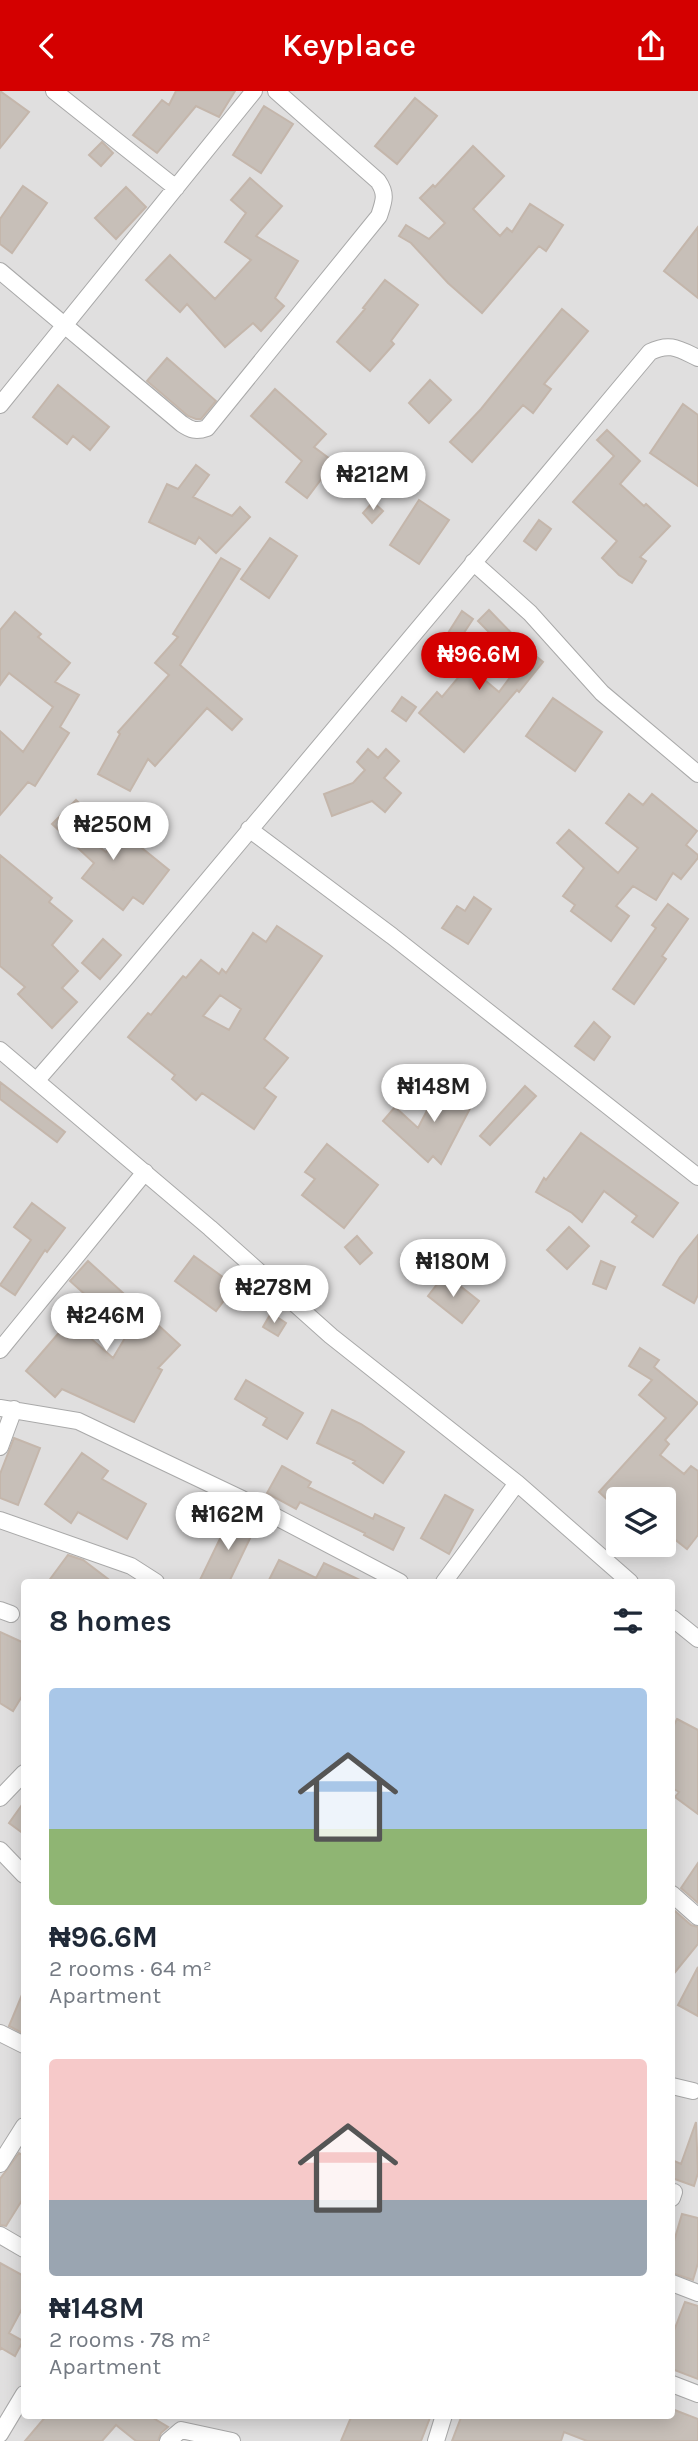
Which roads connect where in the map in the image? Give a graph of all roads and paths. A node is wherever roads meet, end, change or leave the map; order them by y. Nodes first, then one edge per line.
1 (54, 91) edge
2 (254, 91) edge
3 (276, 91) edge
4 (176, 188) junction
5 (0, 271) edge
6 (65, 325) junction
7 (698, 358) edge
8 (0, 405) edge
9 (473, 562) junction
10 (698, 775) edge
11 (249, 829) junction
12 (2, 1056) edge
13 (37, 1080) junction
14 (145, 1172) junction
15 (698, 1177) edge
16 (0, 1350) edge
17 (7, 1408) edge
18 (0, 1447) edge
19 (517, 1483) junction
20 (0, 1520) edge
21 (151, 1579) edge
22 (394, 1579) edge
23 (446, 1579) edge
24 (627, 1579) edge
25 (675, 1620) edge
26 (698, 1639) edge
27 (21, 1776) edge
28 (0, 1798) edge
29 (0, 1850) edge
30 (21, 1872) edge
31 (675, 1897) edge
32 (698, 1917) edge
33 (0, 2033) edge
34 (21, 2044) edge
35 (675, 2087) edge
36 (693, 2091) dead end
37 (21, 2131) edge
38 (0, 2164) edge
39 (0, 2235) edge
40 (21, 2247) edge
41 (675, 2284) edge
42 (698, 2293) edge
43 (675, 2385) edge
44 (698, 2394) edge
45 (21, 2400) edge
46 (443, 2419) edge
47 (0, 2434) edge
48 (168, 2441) edge
49 (232, 2441) edge
50 (436, 2441) edge

1 - 4 street
2 - 4 street
3 - 6 street
4 - 6 street
5 - 6 street
6 - 8 street
7 - 9 street
9 - 10 street
9 - 11 street
11 - 13 street
11 - 15 street
12 - 13 street
13 - 14 street
14 - 16 street
14 - 19 street
17 - 18 street
17 - 22 street
19 - 23 street
19 - 24 street
20 - 21 street
25 - 26 street
27 - 28 street
29 - 30 street
31 - 32 street
33 - 34 street
35 - 36 street
37 - 38 street
39 - 40 street
41 - 42 street
43 - 44 street
45 - 47 street
46 - 50 street
48 - 49 street

